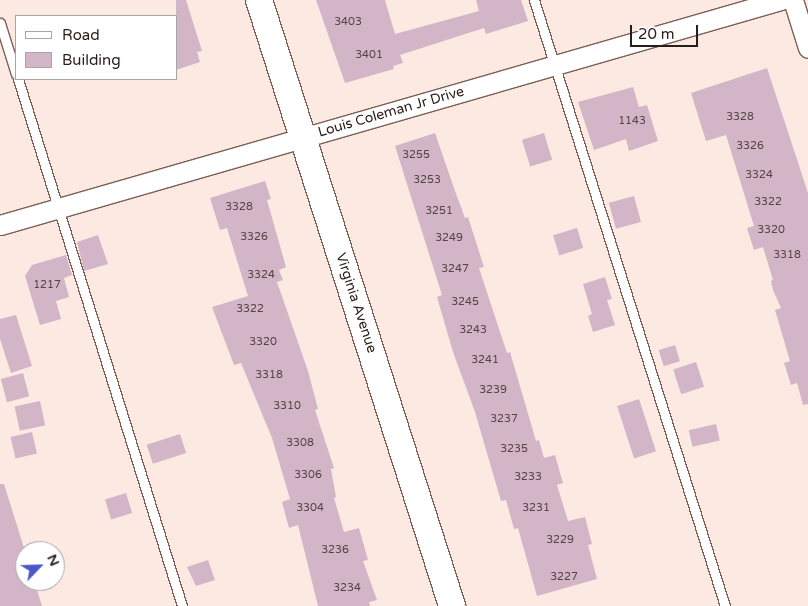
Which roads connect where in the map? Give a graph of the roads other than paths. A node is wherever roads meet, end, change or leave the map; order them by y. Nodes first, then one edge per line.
1 (259, 0) edge
2 (534, 0) edge
3 (781, 0) edge
4 (793, 0) edge
5 (0, 23) edge
6 (808, 48) edge
7 (555, 65) junction
8 (15, 71) edge
9 (18, 80) edge
10 (303, 137) junction
11 (59, 208) junction
12 (0, 225) edge
13 (182, 606) edge
14 (452, 606) edge
15 (725, 606) edge

1 - 10 main road, Virginia Avenue
2 - 7 lane
3 - 7 street, Louis Coleman Jr Drive
4 - 6 street
5 - 8 lane
7 - 10 street, Louis Coleman Jr Drive
7 - 15 lane
9 - 11 lane
10 - 11 street, Louis Coleman Jr Drive
10 - 14 main road, Virginia Avenue
11 - 12 street, Louis Coleman Jr Drive
11 - 13 lane

